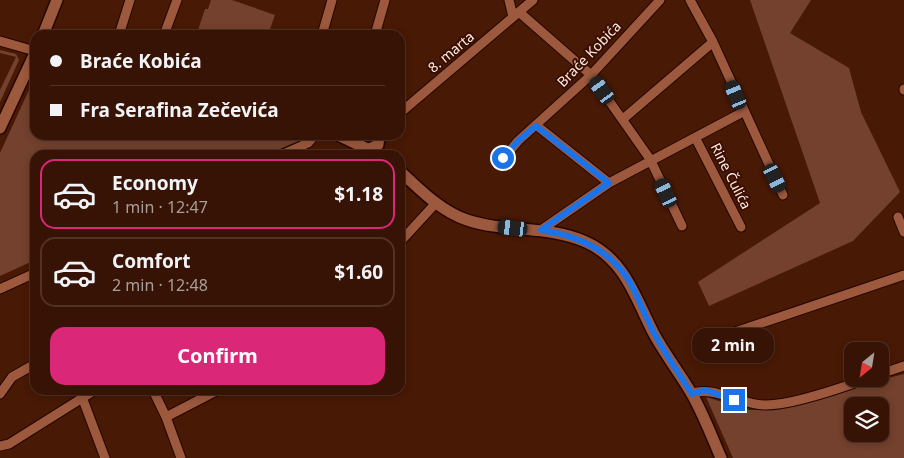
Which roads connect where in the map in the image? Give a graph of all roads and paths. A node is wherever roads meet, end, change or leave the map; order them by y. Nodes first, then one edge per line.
1 (58, 0) edge
2 (130, 0) edge
3 (177, 0) edge
4 (332, 0) edge
5 (386, 0) edge
6 (509, 0) edge
7 (533, 0) edge
8 (660, 0) edge
9 (690, 0) edge
10 (516, 15) junction
11 (45, 30) edge
12 (121, 30) edge
13 (166, 30) edge
14 (323, 30) edge
15 (377, 30) edge
16 (0, 41) edge
17 (713, 42) junction
18 (30, 50) edge
19 (30, 63) edge
20 (591, 75) junction
21 (405, 108) edge
22 (743, 112) junction
23 (623, 120) junction
24 (536, 126) junction
25 (0, 128) edge
26 (696, 139) junction
27 (311, 140) edge
28 (356, 140) edge
29 (370, 144) edge
30 (292, 150) edge
31 (503, 158) dead end
32 (650, 159) junction
33 (405, 175) edge
34 (609, 183) junction
35 (783, 195) dead end
36 (436, 203) junction
37 (898, 217) dead end
38 (682, 226) dead end
39 (741, 226) dead end
40 (541, 230) junction
41 (904, 232) edge
42 (405, 237) edge
43 (30, 275) edge
44 (904, 276) edge
45 (0, 288) edge
46 (735, 332) dead end
47 (904, 366) edge
48 (30, 367) edge
49 (889, 371) edge
50 (844, 386) edge
51 (0, 394) edge
52 (692, 394) junction
53 (86, 395) edge
54 (155, 395) edge
55 (208, 395) edge
56 (82, 397) junction
57 (166, 417) junction
58 (0, 446) edge
59 (104, 458) edge
60 (181, 458) edge
61 (721, 458) edge

1 - 11 main road
2 - 12 street
3 - 13 street
4 - 14 street
5 - 15 street
6 - 10 street
7 - 10 street, 8. marta
8 - 20 street, Braće Kobića
9 - 17 street
10 - 20 street
10 - 21 street, 8. marta
16 - 18 street
17 - 22 street
17 - 23 street
19 - 25 main road
20 - 23 street
20 - 24 street, Braće Kobića
22 - 26 street
22 - 35 street
23 - 32 street
24 - 31 street, Braće Kobića
24 - 34 street
26 - 32 street
26 - 39 street, Rine Čulića
27 - 30 street
28 - 29 main road
32 - 34 street
32 - 38 street
33 - 36 main road
34 - 40 street
36 - 40 main road
36 - 42 street
37 - 41 street
40 - 52 main road
43 - 45 street
44 - 46 street
47 - 49 street
48 - 51 street
50 - 52 street
52 - 61 main road
53 - 56 street
54 - 57 street
55 - 57 street
56 - 58 street
56 - 59 street
57 - 60 street

